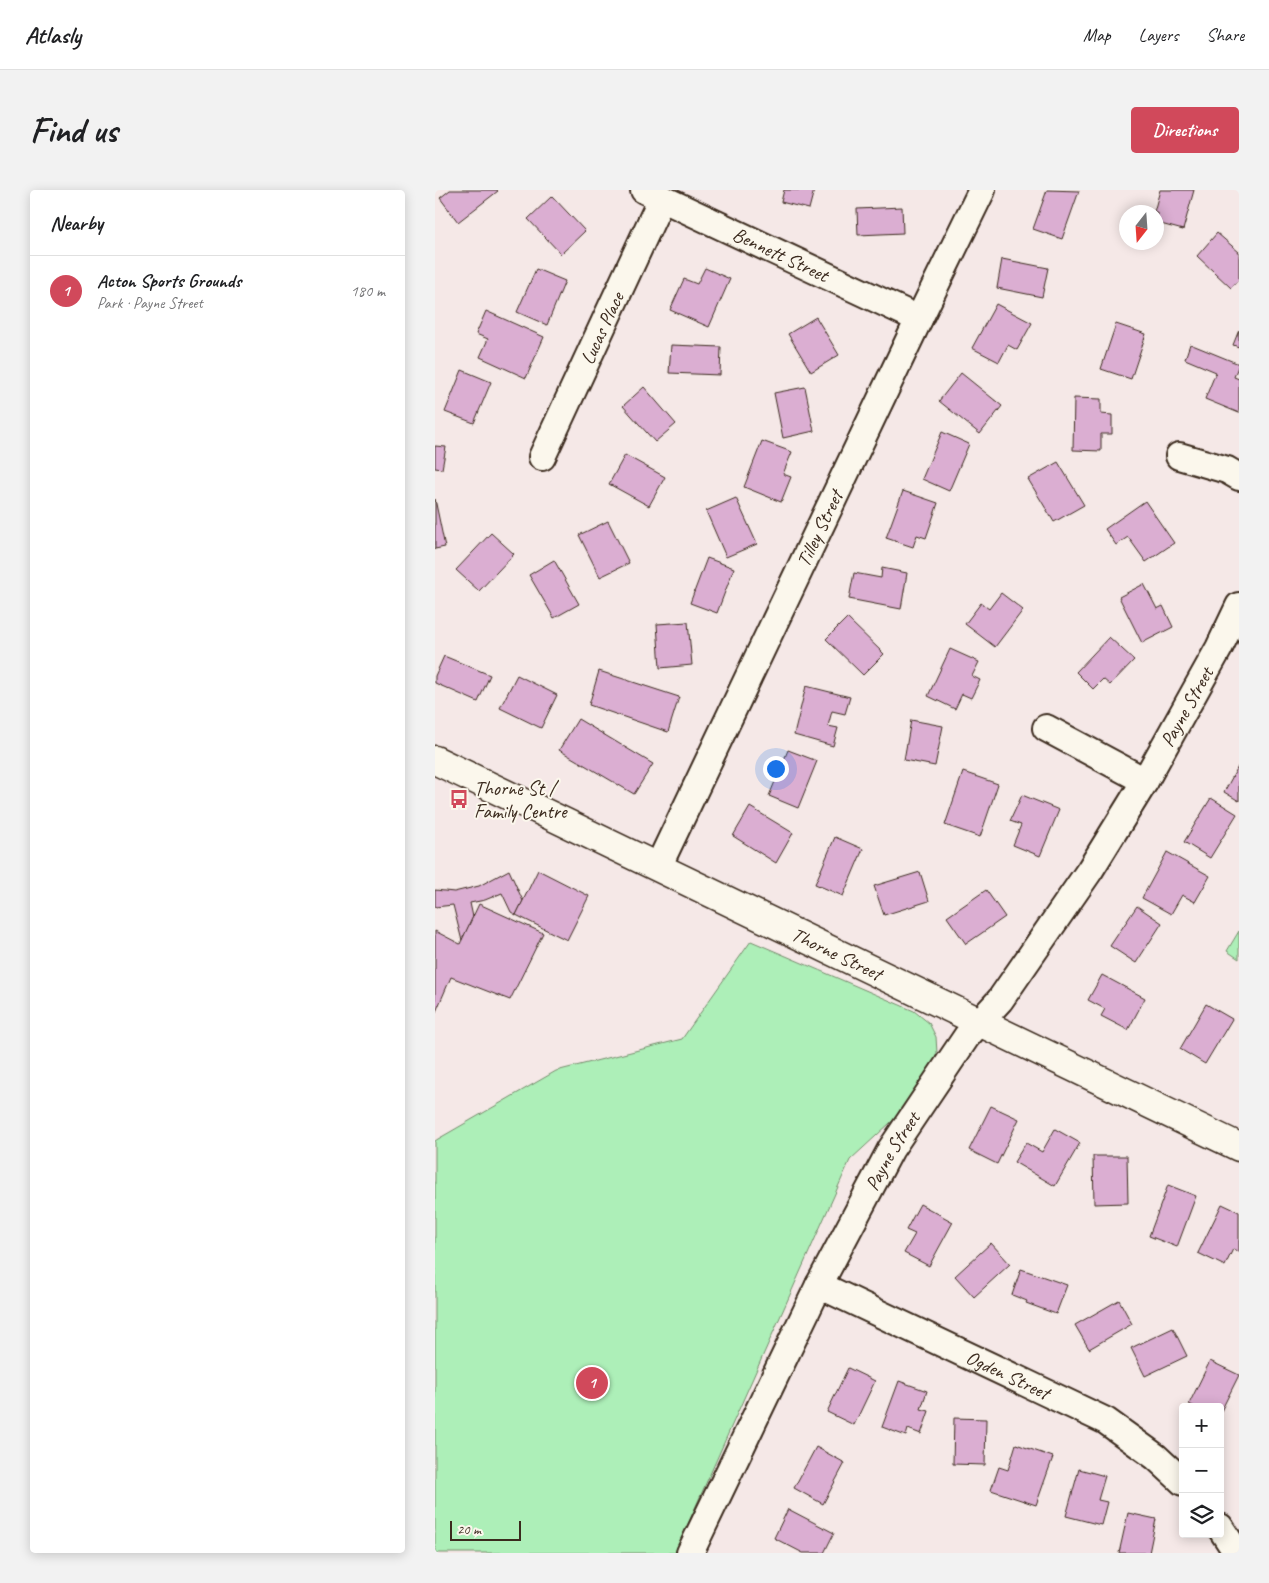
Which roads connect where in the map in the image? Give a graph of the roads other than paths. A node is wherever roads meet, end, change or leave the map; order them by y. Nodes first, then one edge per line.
1 (982, 190) edge
2 (653, 194) edge
3 (919, 318) junction
4 (1179, 456) dead end
5 (542, 457) dead end
6 (1239, 477) edge
7 (1239, 606) edge
8 (1046, 728) dead end
9 (435, 760) edge
10 (1145, 781) junction
11 (659, 867) junction
12 (981, 1022) junction
13 (1239, 1147) edge
14 (819, 1285) junction
15 (1179, 1478) edge
16 (1224, 1533) edge
17 (690, 1553) edge
18 (1237, 1553) edge

1 - 3 street, Tilley Street
2 - 3 street, Bennett Street
2 - 5 street, Lucas Place
3 - 11 street, Tilley Street
4 - 6 street
7 - 10 street, Payne Street
8 - 10 street
9 - 11 street, Thorne Street
10 - 12 street, Payne Street
11 - 12 street, Thorne Street
12 - 13 street, Thorne Street
12 - 14 street, Payne Street
14 - 15 street, Ogden Street
14 - 17 street, Payne Street
16 - 18 street

